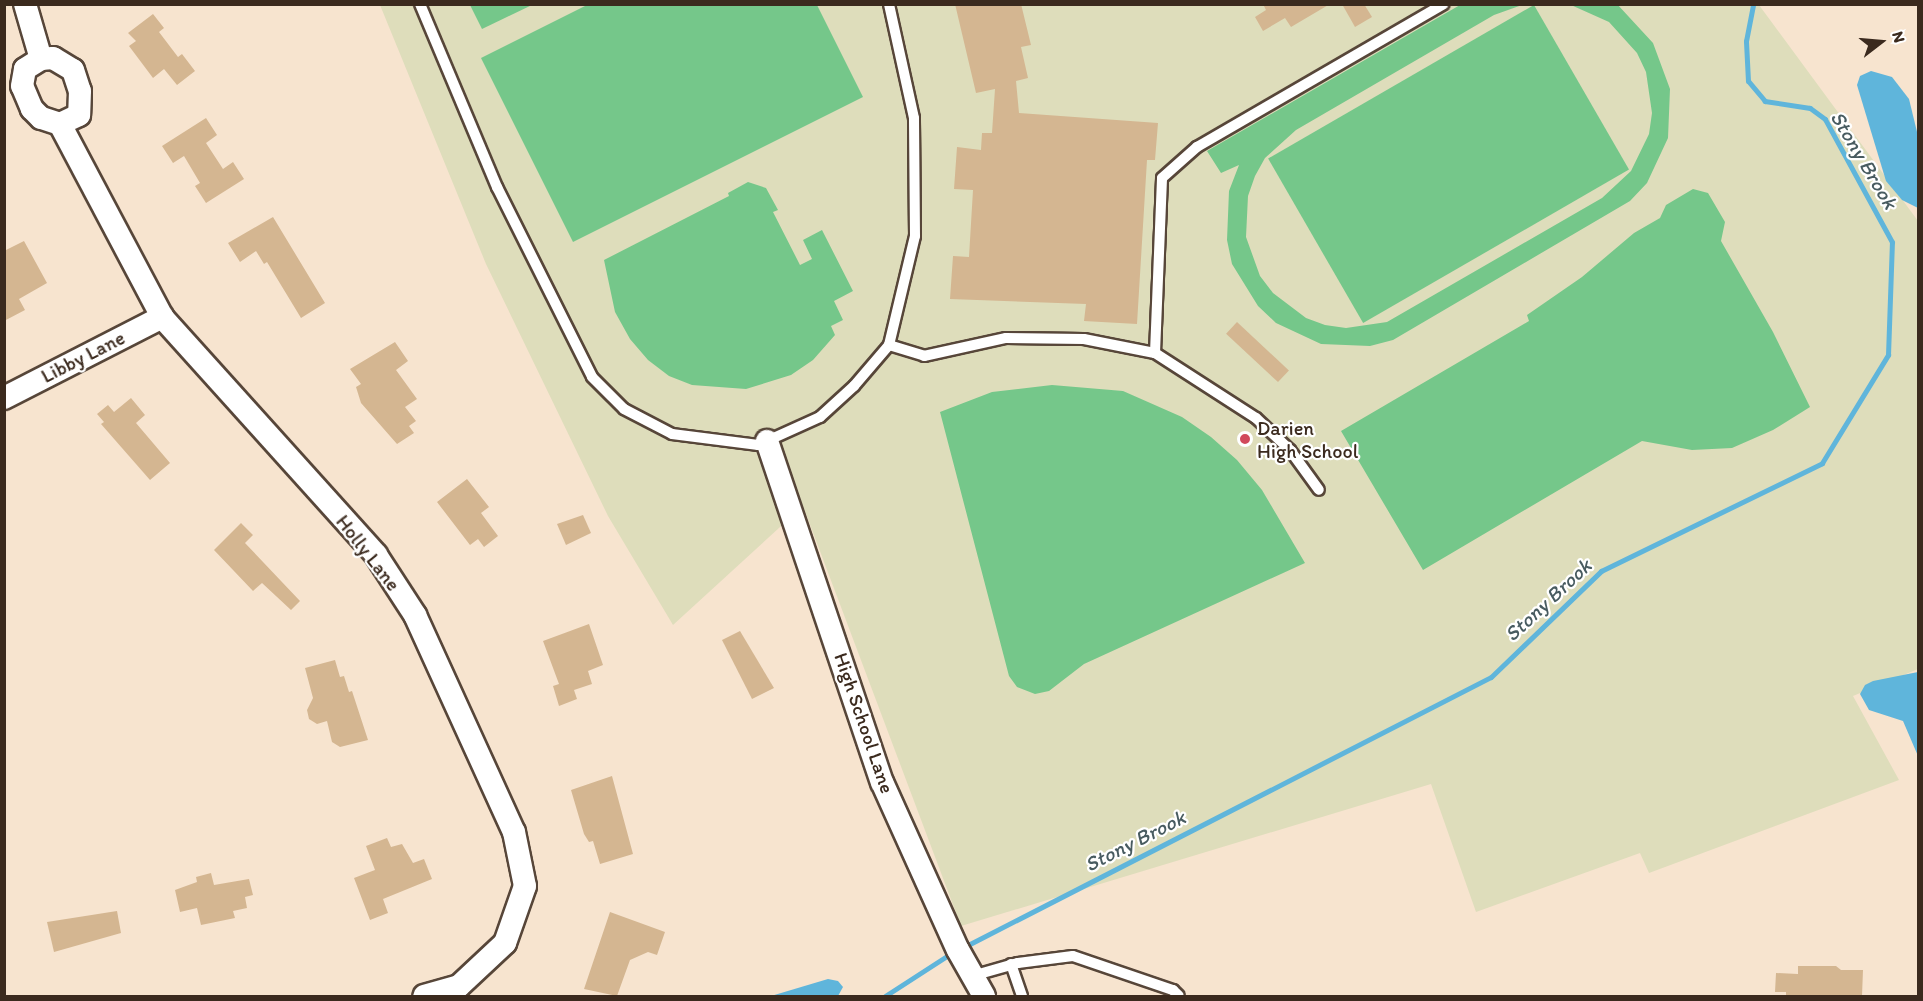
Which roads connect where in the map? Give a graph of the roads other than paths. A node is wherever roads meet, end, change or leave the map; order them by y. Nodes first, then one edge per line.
1 (25, 4) edge
2 (420, 4) edge
3 (889, 4) edge
4 (1444, 4) edge
5 (41, 59) junction
6 (60, 124) junction
7 (162, 317) junction
8 (889, 345) junction
9 (1155, 353) junction
10 (4, 398) edge
11 (767, 441) junction
12 (1319, 490) dead end
13 (1011, 964) junction
14 (972, 976) junction
15 (424, 996) edge
16 (984, 996) edge
17 (1022, 996) edge
18 (1179, 996) edge

1 - 5 street
2 - 11 lane
3 - 8 lane
4 - 9 lane
5 - 6 street
5 - 6 street
6 - 7 street, Holly Lane
7 - 10 street, Libby Lane
7 - 15 street, Holly Lane
8 - 9 lane
8 - 11 lane
9 - 12 lane
11 - 14 street, High School Lane
13 - 14 lane
13 - 17 lane
13 - 18 lane
14 - 16 street, High School Lane

